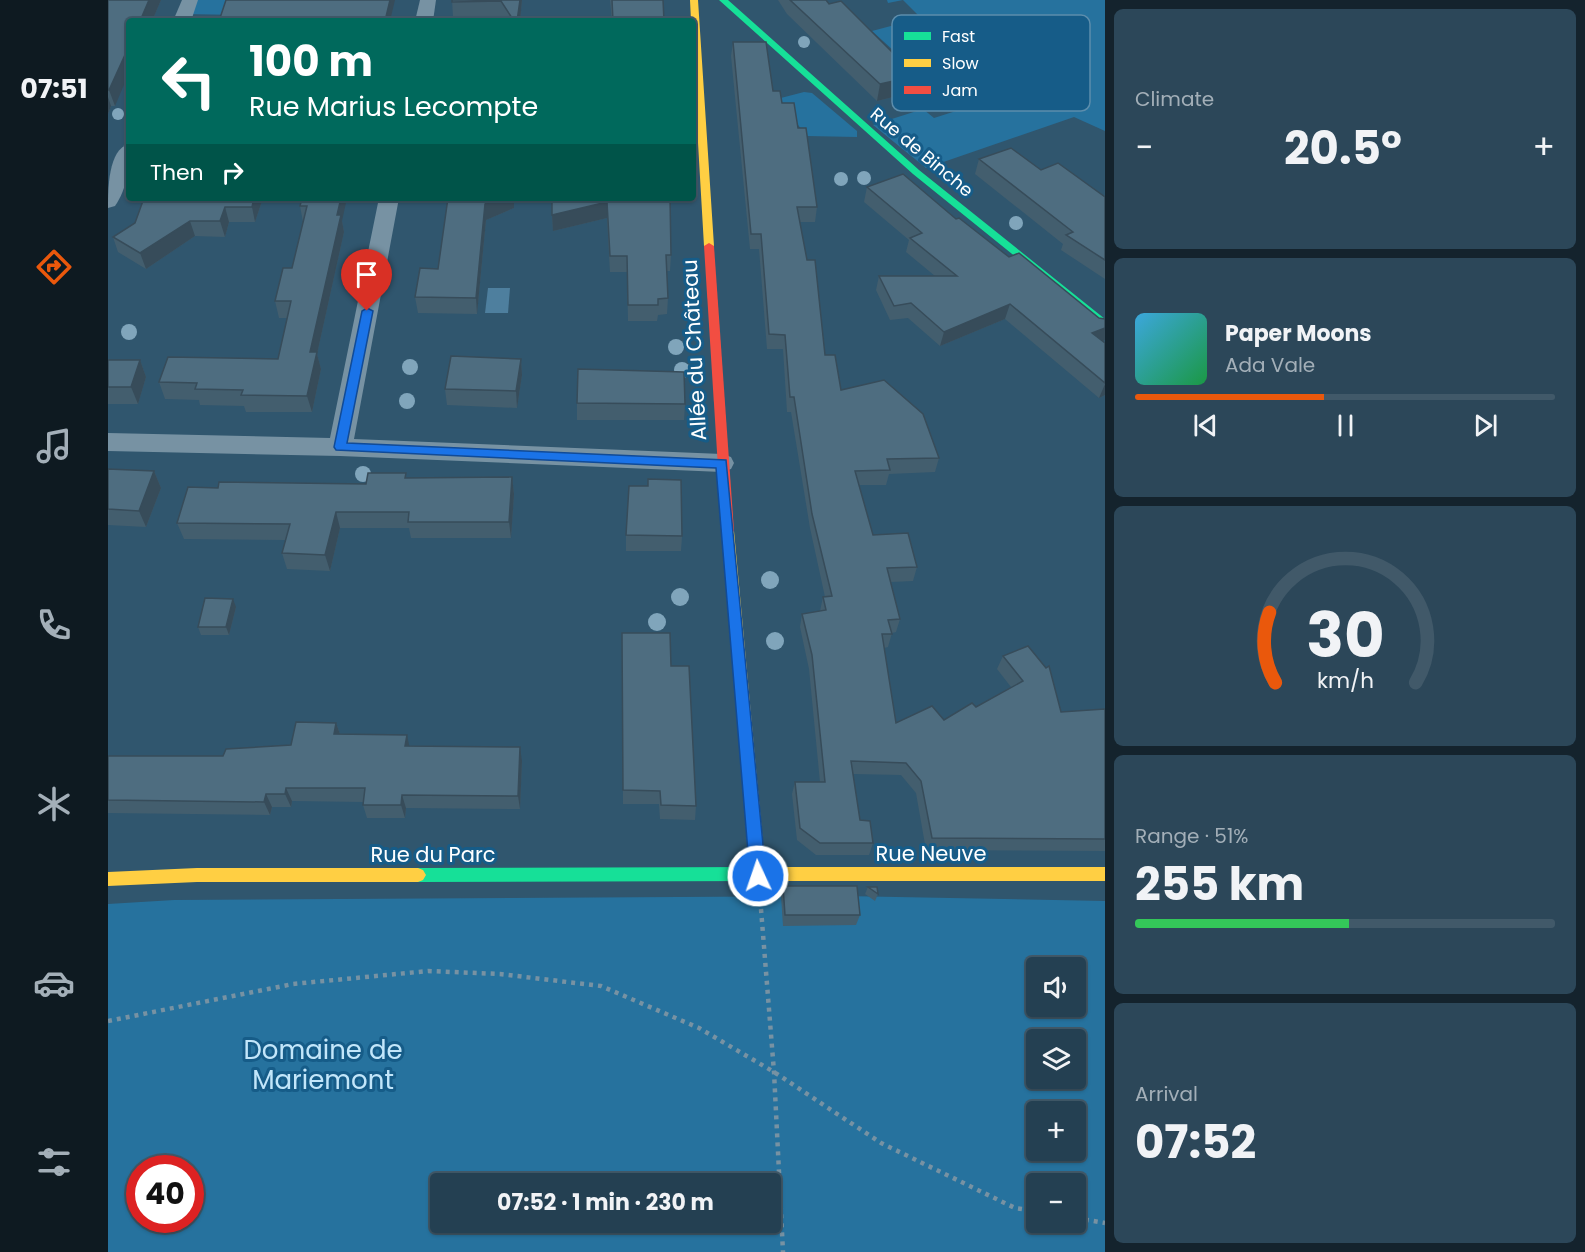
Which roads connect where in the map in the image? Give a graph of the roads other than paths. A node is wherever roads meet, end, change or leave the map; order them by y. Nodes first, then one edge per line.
1 (190, 0) edge
2 (428, 0) edge
3 (694, 0) edge
4 (723, 0) edge
5 (183, 18) edge
6 (425, 18) edge
7 (695, 18) edge
8 (696, 33) edge
9 (126, 157) edge
10 (388, 201) edge
11 (108, 202) edge
12 (1105, 325) edge
13 (108, 442) edge
14 (340, 447) junction
15 (722, 463) junction
16 (1105, 874) edge
17 (758, 876) junction
18 (108, 879) edge

1 - 5 street
2 - 6 street
3 - 7 street, Allée du Château
4 - 12 street, Rue de Binche
8 - 15 street, Allée du Château
9 - 11 street
10 - 14 street
13 - 14 street
14 - 15 street
15 - 17 street, Allée du Château
16 - 17 street, Rue Neuve
17 - 18 street, Rue du Parc

